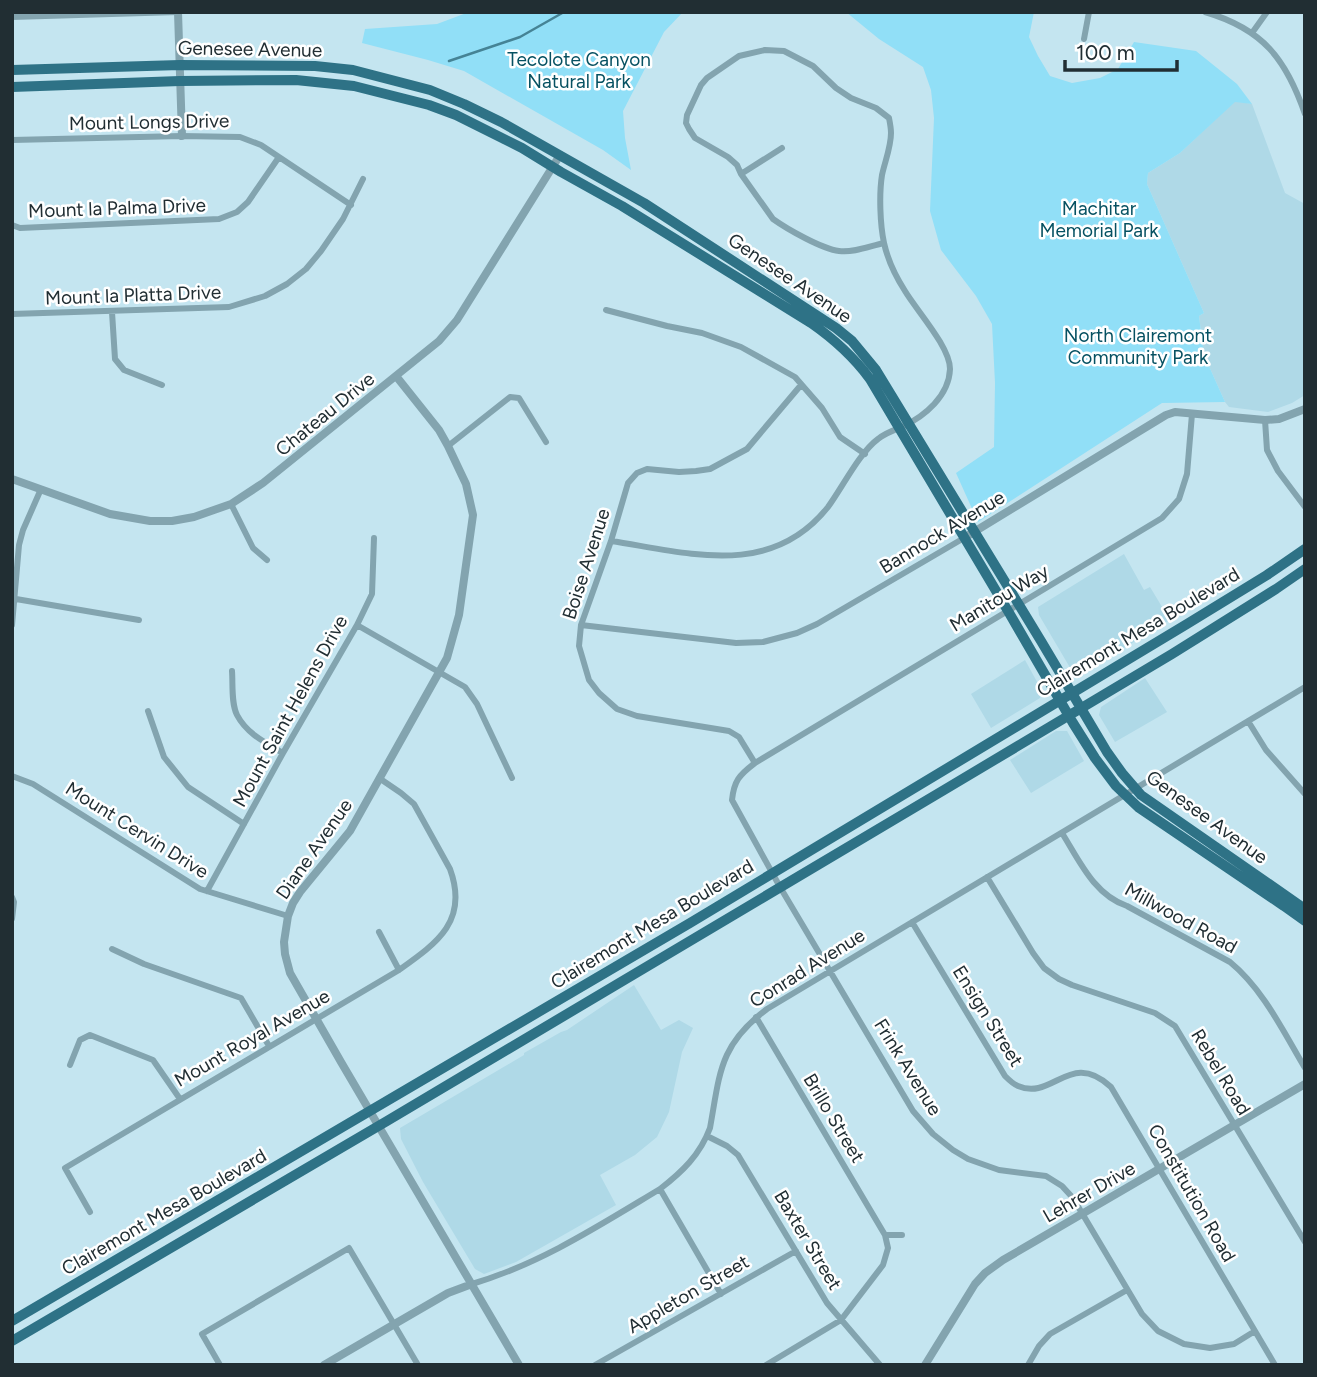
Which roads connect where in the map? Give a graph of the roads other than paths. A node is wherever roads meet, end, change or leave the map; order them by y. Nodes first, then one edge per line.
1 (178, 12) edge
2 (1089, 12) edge
3 (1206, 12) edge
4 (1267, 12) edge
5 (12, 17) edge
6 (1252, 33) junction
7 (1084, 39) dead end
8 (180, 65) junction
9 (12, 70) edge
10 (180, 81) junction
11 (12, 87) edge
12 (1305, 114) edge
13 (182, 136) junction
14 (12, 140) edge
15 (782, 148) dead end
16 (561, 155) junction
17 (279, 157) junction
18 (552, 166) junction
19 (741, 174) junction
20 (363, 179) dead end
21 (351, 205) junction
22 (12, 225) edge
23 (884, 243) junction
24 (606, 310) dead end
25 (113, 312) junction
26 (12, 314) edge
27 (396, 376) junction
28 (801, 384) junction
29 (162, 385) dead end
30 (1305, 408) edge
31 (1192, 414) junction
32 (1265, 420) junction
33 (909, 423) junction
34 (899, 428) junction
35 (546, 442) dead end
36 (448, 446) junction
37 (865, 454) junction
38 (12, 479) edge
39 (41, 489) junction
40 (231, 504) junction
41 (1305, 507) edge
42 (974, 531) junction
43 (374, 538) dead end
44 (964, 538) junction
45 (611, 541) junction
46 (1305, 549) edge
47 (267, 559) dead end
48 (1305, 569) edge
49 (16, 599) junction
50 (1019, 604) junction
51 (1008, 611) junction
52 (139, 620) dead end
53 (12, 625) edge
54 (357, 625) junction
55 (581, 625) junction
56 (232, 671) dead end
57 (438, 671) junction
58 (1305, 687) edge
59 (1071, 693) junction
60 (1060, 699) junction
61 (1080, 708) junction
62 (148, 711) dead end
63 (1068, 715) junction
64 (1248, 721) junction
65 (283, 753) junction
66 (755, 763) junction
67 (12, 776) edge
68 (379, 778) junction
69 (512, 778) dead end
70 (1135, 789) junction
71 (1305, 794) edge
72 (1125, 796) junction
73 (244, 824) junction
74 (1062, 832) junction
75 (772, 873) junction
76 (987, 877) junction
77 (780, 887) junction
78 (207, 891) junction
79 (12, 897) edge
80 (1305, 909) edge
81 (288, 916) junction
82 (12, 919) edge
83 (912, 922) junction
84 (1305, 922) edge
85 (379, 932) dead end
86 (112, 949) dead end
87 (399, 970) junction
88 (830, 971) junction
89 (756, 1017) junction
90 (317, 1019) junction
91 (269, 1046) junction
92 (70, 1065) dead end
93 (1305, 1068) edge
94 (1059, 1079) joint
95 (1305, 1084) edge
96 (180, 1099) junction
97 (369, 1111) junction
98 (1235, 1125) junction
99 (378, 1126) junction
100 (707, 1136) junction
101 (1160, 1168) junction
102 (660, 1189) junction
103 (90, 1212) dead end
104 (1083, 1214) junction
105 (885, 1235) junction
106 (902, 1235) dead end
107 (1305, 1242) edge
108 (796, 1251) junction
109 (472, 1284) junction
110 (1128, 1290) junction
111 (721, 1294) junction
112 (841, 1320) junction
113 (12, 1321) edge
114 (394, 1324) junction
115 (1255, 1331) junction
116 (12, 1341) edge
117 (220, 1365) edge
118 (324, 1365) edge
119 (418, 1365) edge
120 (519, 1365) edge
121 (595, 1365) edge
122 (766, 1365) edge
123 (880, 1365) edge
124 (925, 1365) edge
125 (1028, 1365) edge
126 (1275, 1365) edge

1 - 5 street
1 - 8 street
2 - 7 street
3 - 6 street
4 - 6 street
6 - 12 street
8 - 9 main road, Genesee Avenue
8 - 10 street
8 - 16 main road, Genesee Avenue
10 - 11 main road, Genesee Avenue
10 - 13 street
10 - 18 main road, Genesee Avenue
13 - 14 street, Mount Longs Drive
13 - 17 street, Mount Longs Drive
15 - 19 street
16 - 18 street, Chateau Drive
16 - 33 main road, Genesee Avenue
17 - 21 street, Mount Longs Drive
17 - 22 street, Mount la Palma Drive
18 - 27 street, Chateau Drive
18 - 34 main road, Genesee Avenue
19 - 23 street
19 - 23 street
20 - 21 street, Mount la Platta Drive
21 - 25 street, Mount la Platta Drive
23 - 33 street
24 - 28 street
25 - 26 street, Mount la Platta Drive
25 - 29 street
27 - 36 street, Diane Avenue
27 - 40 street, Chateau Drive
28 - 37 street
28 - 45 street, Boise Avenue
30 - 32 street, Bannock Avenue
31 - 32 street, Bannock Avenue
31 - 42 street, Bannock Avenue
31 - 50 street, Manitou Way
32 - 41 street
33 - 34 street
33 - 42 main road, Genesee Avenue
34 - 37 street
34 - 44 main road, Genesee Avenue
35 - 36 street
36 - 57 street, Diane Avenue
37 - 45 street
38 - 39 street, Chateau Drive
39 - 40 street, Chateau Drive
39 - 49 street
40 - 47 street
42 - 44 street, Bannock Avenue
42 - 50 main road, Genesee Avenue
43 - 54 street, Mount Saint Helens Drive
44 - 51 main road, Genesee Avenue
44 - 55 street, Bannock Avenue
45 - 55 street, Boise Avenue
46 - 59 main road, Clairemont Mesa Boulevard
48 - 61 main road, Clairemont Mesa Boulevard
49 - 52 street
49 - 53 street
50 - 51 street, Manitou Way
50 - 59 main road, Genesee Avenue
51 - 60 main road, Genesee Avenue
51 - 66 street, Manitou Way
54 - 57 street
54 - 65 street, Mount Saint Helens Drive
55 - 66 street, Boise Avenue
56 - 65 street
57 - 68 street, Diane Avenue
57 - 69 street
58 - 64 street, Conrad Avenue
59 - 60 main road, Clairemont Mesa Boulevard
59 - 61 main road, Genesee Avenue
60 - 63 main road, Genesee Avenue
60 - 75 main road, Clairemont Mesa Boulevard
61 - 63 main road, Clairemont Mesa Boulevard
61 - 70 main road, Genesee Avenue
62 - 73 street
63 - 72 main road, Genesee Avenue
63 - 77 main road, Clairemont Mesa Boulevard
64 - 70 street, Conrad Avenue
64 - 71 street
65 - 73 street, Mount Saint Helens Drive
66 - 75 street, Frink Avenue
67 - 78 street, Mount Cervin Drive
68 - 81 street, Diane Avenue
68 - 87 street, Mount Royal Avenue
70 - 72 street, Conrad Avenue
70 - 80 main road, Genesee Avenue
72 - 74 street, Conrad Avenue
72 - 84 main road, Genesee Avenue
73 - 78 street, Mount Saint Helens Drive
74 - 76 street, Conrad Avenue
74 - 93 street, Millwood Road
75 - 77 street, Frink Avenue
75 - 97 main road, Clairemont Mesa Boulevard
76 - 83 street, Conrad Avenue
76 - 98 street, Rebel Road
77 - 88 street, Frink Avenue
77 - 99 main road, Clairemont Mesa Boulevard
78 - 81 street, Mount Cervin Drive
79 - 82 street
81 - 90 street, Diane Avenue
83 - 88 street, Conrad Avenue
83 - 94 street, Ensign Street
85 - 87 street
86 - 91 street
87 - 90 street, Mount Royal Avenue
88 - 89 street, Conrad Avenue
88 - 104 street, Frink Avenue
89 - 100 street, Conrad Avenue
89 - 105 street, Brillo Street
90 - 91 street, Mount Royal Avenue
90 - 97 street, Diane Avenue
91 - 96 street, Mount Royal Avenue
92 - 96 street
94 - 101 street, Constitution Road
95 - 98 street, Lehrer Drive
96 - 103 street, Mount Royal Avenue
97 - 99 street, Diane Avenue
97 - 113 main road, Clairemont Mesa Boulevard
98 - 101 street, Lehrer Drive
98 - 107 street, Rebel Road
99 - 109 street, Diane Avenue
99 - 116 main road, Clairemont Mesa Boulevard
100 - 102 street, Conrad Avenue
100 - 108 street, Baxter Street
101 - 104 street, Lehrer Drive
101 - 115 street, Constitution Road
102 - 109 street, Conrad Avenue
102 - 111 street
104 - 110 street, Frink Avenue
104 - 124 street, Lehrer Drive
105 - 106 street
105 - 112 street
108 - 111 street, Appleton Street
108 - 112 street, Baxter Street
109 - 114 street, Conrad Avenue
109 - 120 street, Diane Avenue
110 - 115 street, Frink Avenue
110 - 125 street
111 - 121 street, Appleton Street
112 - 122 street
112 - 123 street, Baxter Street
114 - 117 street
114 - 118 street, Conrad Avenue
114 - 119 street
115 - 126 street, Constitution Road

